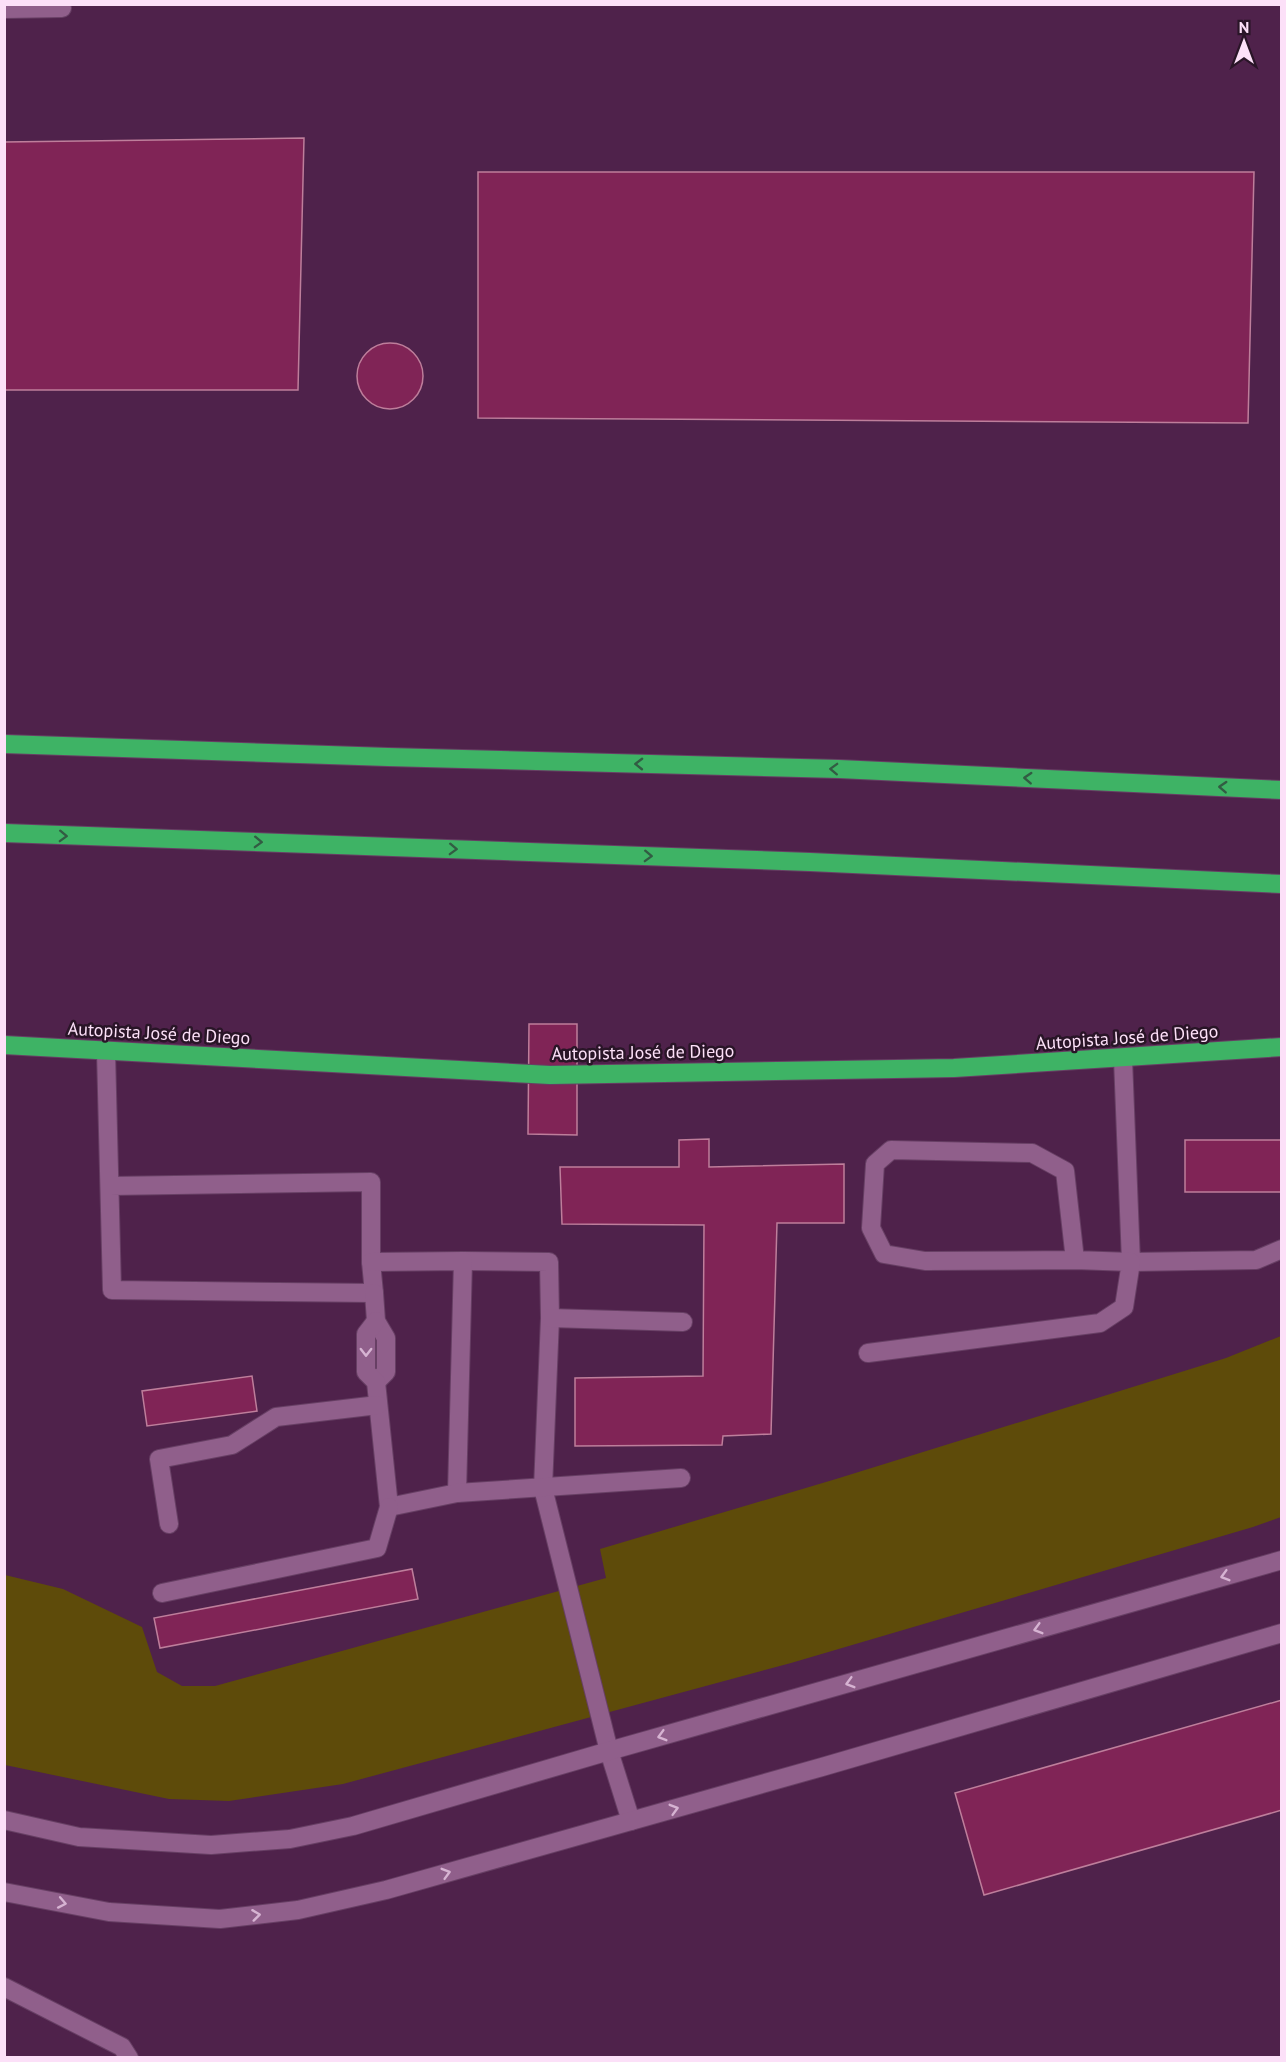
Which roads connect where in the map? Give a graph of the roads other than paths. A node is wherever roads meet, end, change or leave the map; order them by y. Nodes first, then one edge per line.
1 (62, 8) dead end
2 (4, 9) edge
3 (4, 744) edge
4 (1281, 790) edge
5 (4, 833) edge
6 (1281, 884) edge
7 (4, 1045) edge
8 (1281, 1047) edge
9 (106, 1052) junction
10 (1123, 1059) junction
11 (110, 1186) junction
12 (1281, 1249) edge
13 (1075, 1260) junction
14 (463, 1261) junction
15 (372, 1262) junction
16 (1131, 1262) junction
17 (374, 1293) junction
18 (550, 1318) junction
19 (683, 1322) dead end
20 (868, 1353) dead end
21 (378, 1404) junction
22 (681, 1478) dead end
23 (543, 1488) junction
24 (457, 1493) junction
25 (389, 1507) junction
26 (169, 1524) dead end
27 (1281, 1560) edge
28 (162, 1593) dead end
29 (1281, 1633) edge
30 (609, 1751) junction
31 (4, 1820) edge
32 (631, 1821) junction
33 (4, 1892) edge
34 (4, 1987) edge
35 (129, 2058) edge

1 - 2 street
4 -> 3 highway
5 -> 6 highway
7 - 9 highway, Autopista José de Diego
8 - 10 highway, Autopista José de Diego
9 - 10 highway, Autopista José de Diego
9 - 11 street
10 - 16 street
11 - 15 street
11 - 17 street
12 - 16 street
13 - 13 street
13 - 16 street
14 - 15 street
14 - 18 street
14 - 24 street
15 - 17 street
16 - 20 street
17 - 21 street
18 - 19 street
18 - 23 street
21 - 25 street
21 - 26 street
22 - 23 street
23 - 24 street
23 - 30 street
24 - 25 street
25 - 28 street
27 -> 30 street
32 -> 29 street
30 - 31 street
30 - 32 street
33 -> 32 street
34 - 35 street

